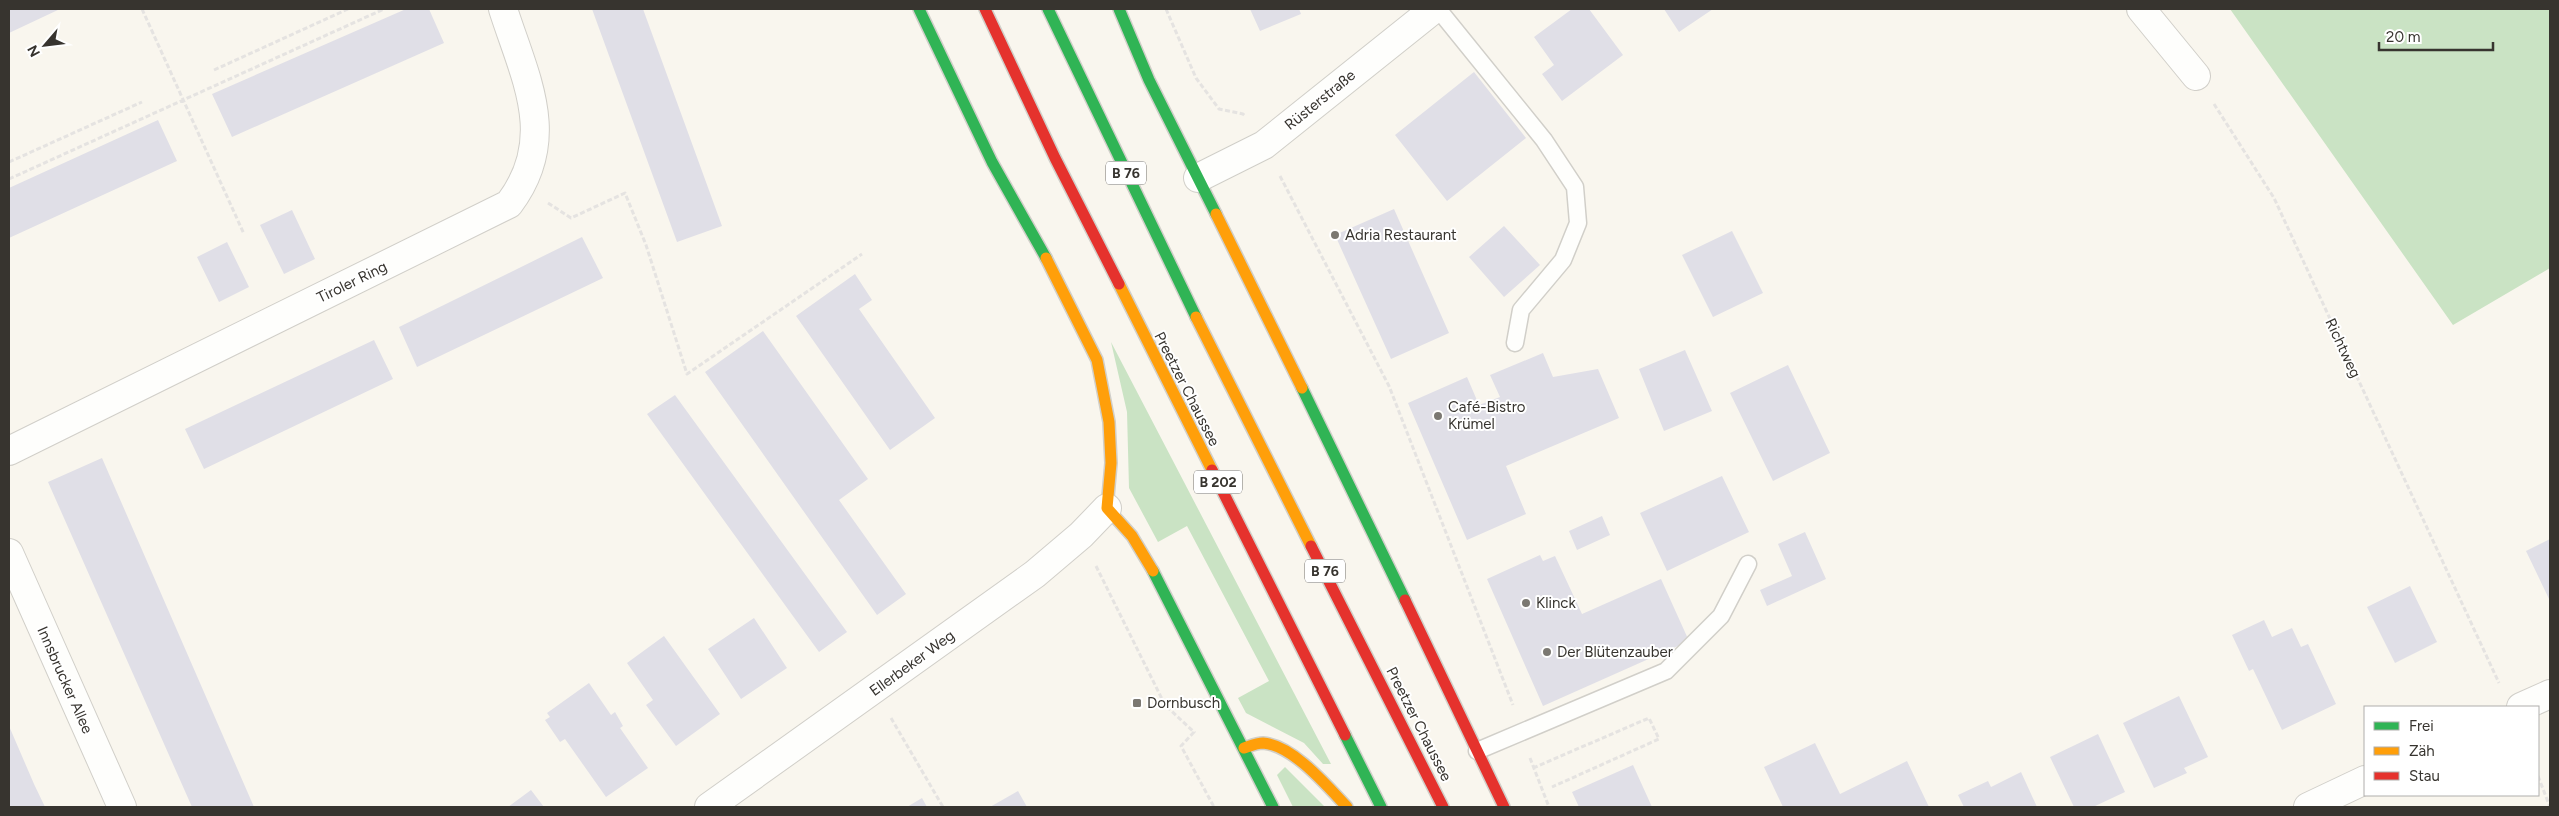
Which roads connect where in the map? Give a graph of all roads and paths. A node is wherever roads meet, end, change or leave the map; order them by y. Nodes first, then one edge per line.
1 (142, 9) edge
2 (348, 9) edge
3 (384, 9) edge
4 (503, 9) edge
5 (919, 9) edge
6 (985, 9) edge
7 (1048, 9) edge
8 (1119, 9) edge
9 (1166, 9) edge
10 (1434, 9) edge
11 (1438, 9) edge
12 (2142, 9) edge
13 (214, 70) dead end
14 (2196, 76) joint
15 (183, 100) junction
16 (142, 102) dead end
17 (1264, 145) junction
18 (9, 162) edge
19 (1198, 178) junction
20 (9, 179) edge
21 (522, 187) junction
22 (244, 234) dead end
23 (862, 254) dead end
24 (1515, 343) dead end
25 (9, 451) edge
26 (1107, 508) junction
27 (1081, 535) junction
28 (9, 553) edge
29 (1748, 564) dead end
30 (874, 690) junction
31 (2550, 694) edge
32 (2511, 698) edge
33 (1194, 732) junction
34 (1522, 732) junction
35 (1199, 740) dead end
36 (1244, 748) junction
37 (1477, 751) junction
38 (1533, 768) junction
39 (2539, 779) edge
40 (2364, 780) edge
41 (1552, 787) dead end
42 (122, 807) edge
43 (709, 807) edge
44 (943, 807) edge
45 (1214, 807) edge
46 (1273, 807) edge
47 (1347, 807) edge
48 (1381, 807) edge
49 (1444, 807) edge
50 (1504, 807) edge
51 (1549, 807) edge
52 (2308, 807) edge
53 (2550, 807) edge

1 - 15 path
2 - 13 path
3 - 15 path
4 - 21 street, Tiroler Ring
5 - 26 main road
6 - 48 main road, Preetzer Chaussee / B 202
7 - 49 main road, Preetzer Chaussee / B 76
8 - 19 main road
9 - 17 path
10 - 17 street, Rüsterstraße
11 - 24 lane
12 - 14 street
14 - 32 path, Richtweg
15 - 20 path
15 - 22 path
16 - 18 path
17 - 19 street, Rüsterstraße
17 - 34 path
19 - 37 main road
21 - 23 path
21 - 25 street, Tiroler Ring
26 - 27 street, Ellerbeker Weg
26 - 36 main road
27 - 30 street, Ellerbeker Weg
27 - 33 path
28 - 42 street, Innsbrucker Allee
29 - 34 lane
30 - 43 street, Ellerbeker Weg
30 - 44 path
31 - 32 street
33 - 35 path
33 - 45 path
34 - 37 lane
34 - 38 path
36 - 46 main road
36 - 47 main road
37 - 50 main road
38 - 41 path
38 - 51 path
39 - 53 path
40 - 52 street

